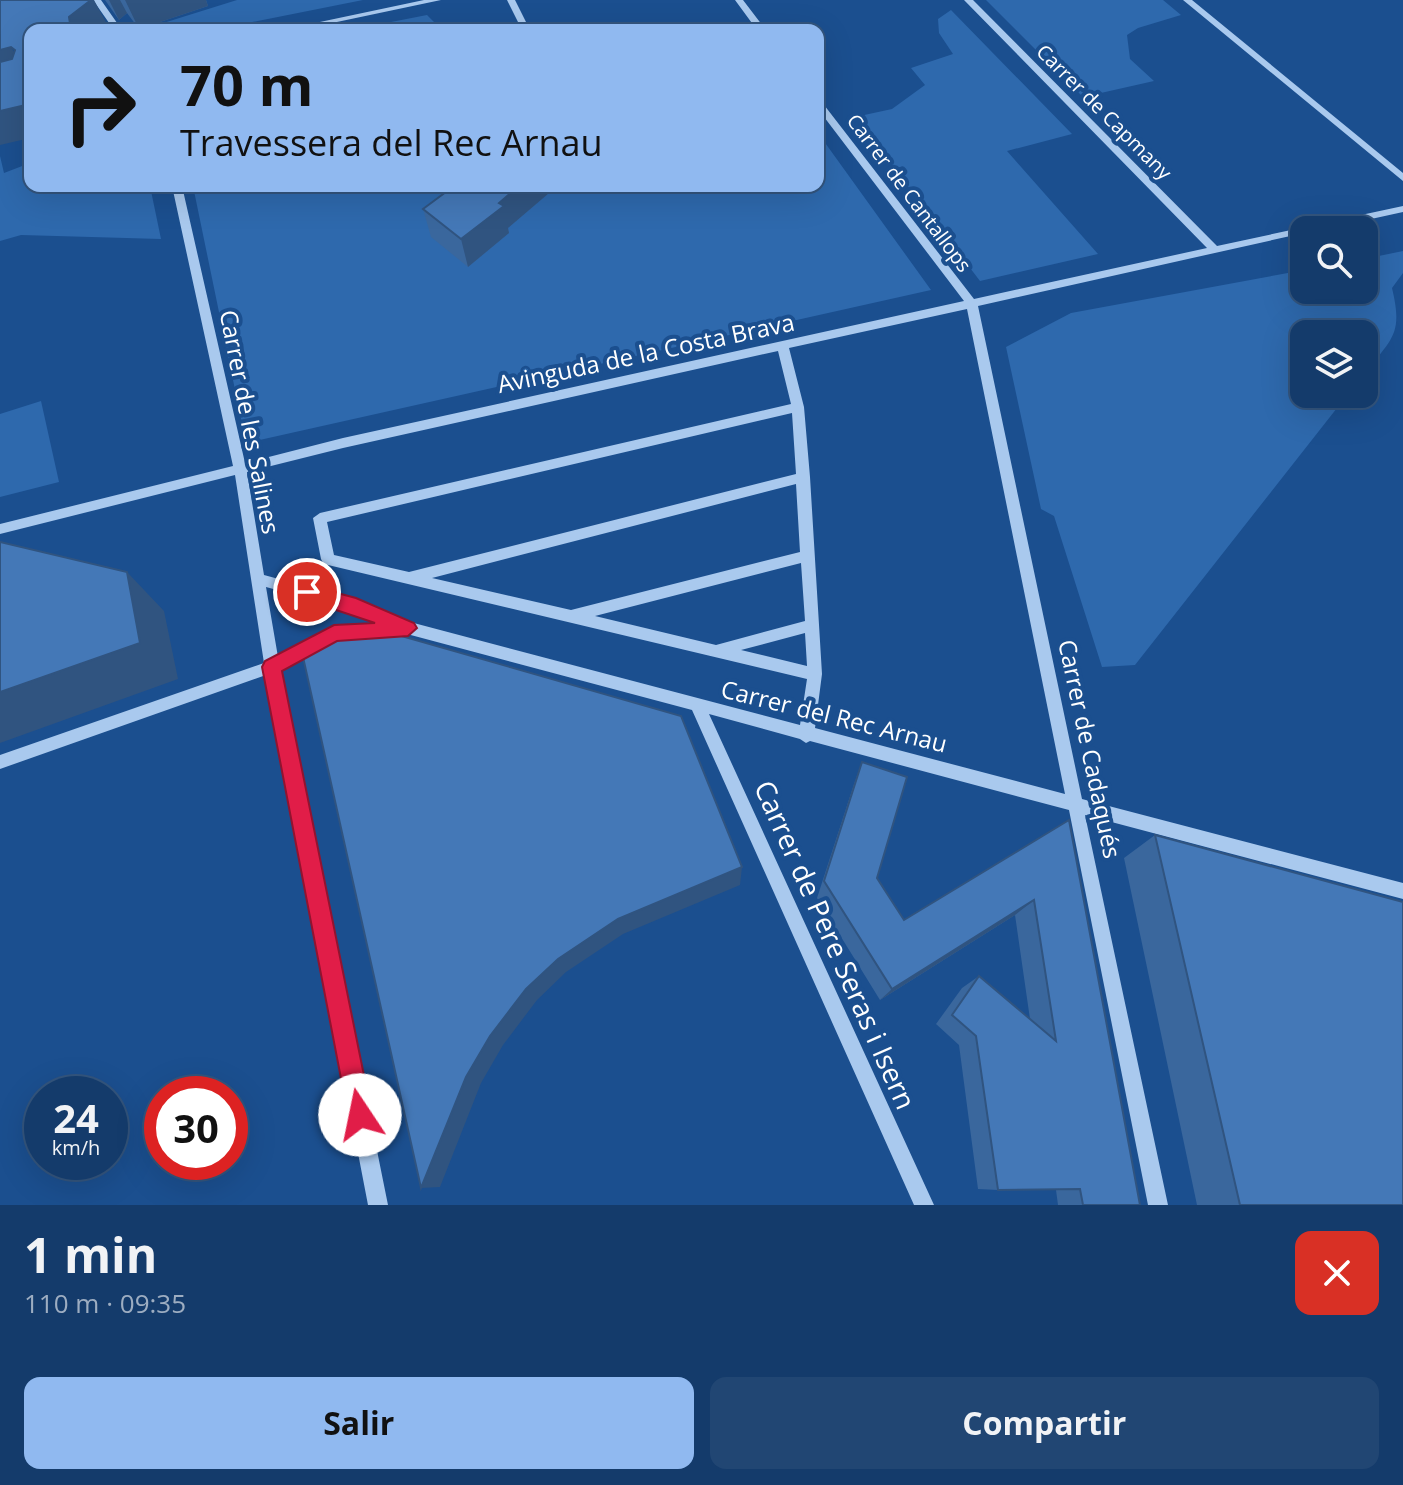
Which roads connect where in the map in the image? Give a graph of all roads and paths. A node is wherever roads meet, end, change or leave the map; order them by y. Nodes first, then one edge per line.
1 (97, 0) edge
2 (437, 0) edge
3 (511, 0) edge
4 (739, 0) edge
5 (968, 0) edge
6 (1187, 0) edge
7 (114, 24) edge
8 (316, 24) edge
9 (523, 24) edge
10 (757, 24) edge
11 (824, 111) edge
12 (1403, 178) edge
13 (178, 192) edge
14 (1403, 209) edge
15 (1370, 216) edge
16 (1290, 233) edge
17 (1214, 249) junction
18 (972, 304) junction
19 (783, 346) junction
20 (798, 407) junction
21 (240, 469) junction
22 (804, 477) junction
23 (0, 529) edge
24 (808, 556) junction
25 (257, 579) junction
26 (408, 579) junction
27 (569, 616) junction
28 (811, 625) junction
29 (408, 628) junction
30 (716, 651) junction
31 (272, 667) junction
32 (815, 674) junction
33 (698, 707) junction
34 (806, 736) junction
35 (0, 762) edge
36 (1076, 802) junction
37 (1403, 891) edge
38 (378, 1205) edge
39 (924, 1205) edge
40 (1158, 1205) edge

1 - 7 street
2 - 8 street
3 - 9 street
4 - 10 street
5 - 17 street, Carrer de Capmany
6 - 12 street
11 - 18 street, Carrer de Cantallops
13 - 21 street, Carrer de les Salines
14 - 15 street, Avinguda de la Costa Brava
16 - 17 street, Avinguda de la Costa Brava
17 - 18 street, Avinguda de la Costa Brava
18 - 19 street, Avinguda de la Costa Brava
18 - 36 street, Carrer de Cadaqués
19 - 20 street
19 - 21 street, Avinguda de la Costa Brava
20 - 22 street
20 - 26 street
21 - 23 street, Avinguda de la Costa Brava
21 - 25 street, Carrer de les Salines
22 - 24 street
22 - 26 street
24 - 27 street
24 - 28 street
25 - 29 street, Carrer del Rec Arnau
25 - 31 street, Carrer de les Salines
26 - 27 street
27 - 30 street
28 - 30 street
28 - 32 street
29 - 31 street
29 - 33 street, Carrer del Rec Arnau
30 - 32 street
31 - 35 street
31 - 38 street, Carrer de les Salines
32 - 34 street
33 - 34 street, Carrer del Rec Arnau
33 - 39 street, Carrer de Pere Seras i Isern
34 - 36 street, Carrer del Rec Arnau
36 - 37 street, Carrer del Rec Arnau
36 - 40 street, Carrer de Cadaqués

